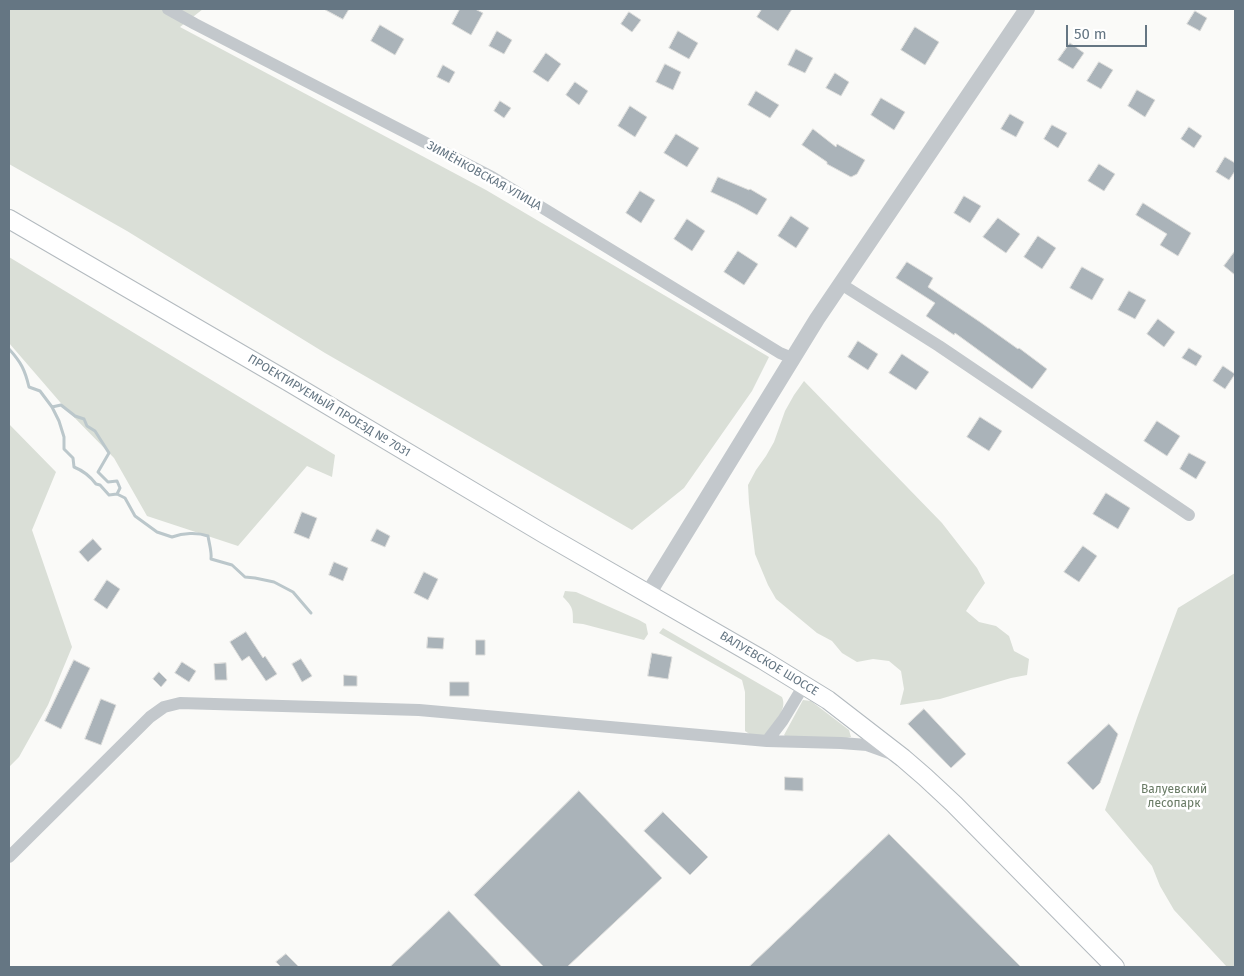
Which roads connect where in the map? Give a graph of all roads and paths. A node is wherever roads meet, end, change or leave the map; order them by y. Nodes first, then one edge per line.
1 (168, 9) edge
2 (1027, 9) edge
3 (9, 219) edge
4 (841, 284) junction
5 (792, 358) junction
6 (1189, 515) dead end
7 (648, 594) junction
8 (804, 685) junction
9 (767, 741) junction
10 (903, 758) junction
11 (9, 857) edge
12 (1116, 967) edge

1 - 5 street, ЗИМЁНКОВСКАЯ УЛИЦА
2 - 4 street
3 - 7 main road, ПРОЕКТИРУЕМЫЙ ПРОЕЗД № 7031
4 - 5 street
4 - 6 street
5 - 7 street
7 - 8 main road, ВАЛУЕВСКОЕ ШОССЕ
8 - 9 street
8 - 10 main road, ВАЛУЕВСКОЕ ШОССЕ
9 - 10 street
9 - 11 street
10 - 12 main road, ВАЛУЕВСКОЕ ШОССЕ

